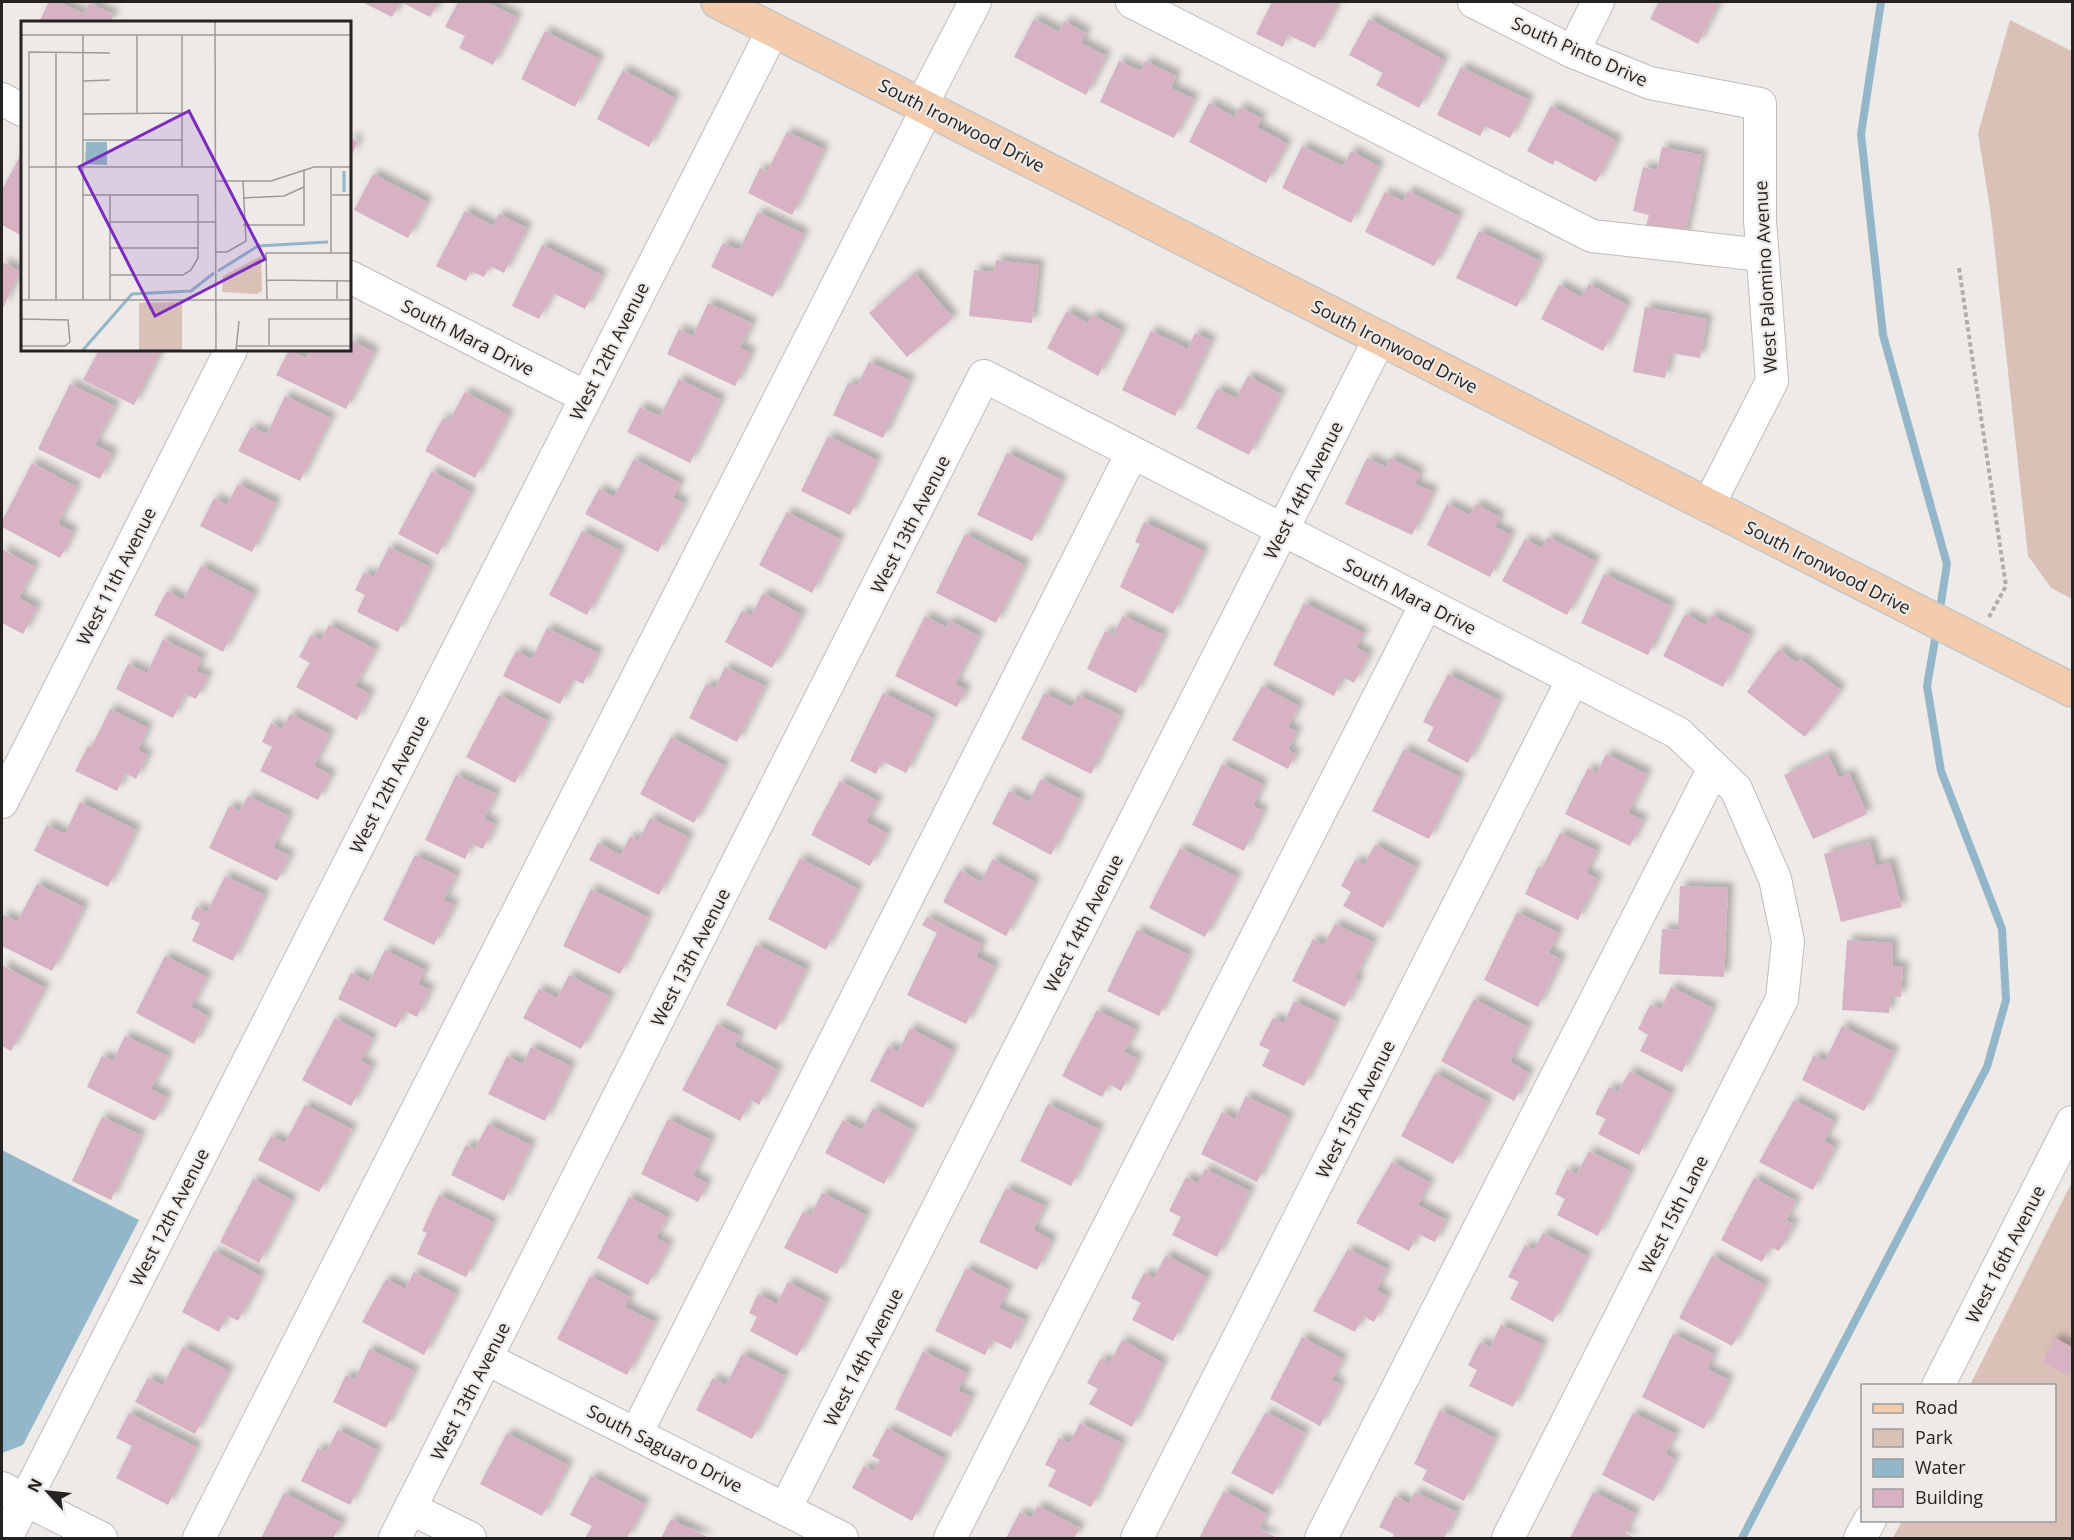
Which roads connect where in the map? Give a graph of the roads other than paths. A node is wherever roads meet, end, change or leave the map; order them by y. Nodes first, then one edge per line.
1 (718, 2) edge
2 (975, 2) edge
3 (1131, 2) edge
4 (1474, 2) edge
5 (1598, 2) edge
6 (773, 30) junction
7 (1573, 52) junction
8 (2, 99) edge
9 (1760, 104) joint
10 (925, 106) junction
11 (21, 109) edge
12 (1762, 255) junction
13 (351, 278) edge
14 (1380, 338) junction
15 (230, 351) edge
16 (984, 376) joint
17 (586, 396) junction
18 (1132, 453) junction
19 (1708, 506) junction
20 (1282, 531) junction
21 (1426, 604) junction
22 (1573, 679) junction
23 (2073, 690) edge
24 (1714, 768) junction
25 (2, 802) edge
26 (1775, 879) joint
27 (2073, 1122) edge
28 (487, 1359) junction
29 (1939, 1384) edge
30 (636, 1434) junction
31 (13, 1494) edge
32 (410, 1508) junction
33 (785, 1509) junction
34 (1869, 1522) edge
35 (6, 1539) edge
36 (101, 1539) edge
37 (199, 1539) edge
38 (395, 1539) edge
39 (470, 1539) edge
40 (842, 1539) edge
41 (950, 1539) edge
42 (1137, 1539) edge
43 (1321, 1539) edge
44 (1509, 1539) edge
45 (1860, 1539) edge

1 - 6 main road, South Ironwood Drive
2 - 10 street
3 - 12 street
4 - 7 street, South Pinto Drive
5 - 7 street
6 - 10 main road, South Ironwood Drive
6 - 17 street, West 12th Avenue
7 - 9 street, South Pinto Drive
8 - 11 street
9 - 12 street, West Palomino Avenue
10 - 14 main road, South Ironwood Drive
10 - 37 street
12 - 19 street, West Palomino Avenue
13 - 17 street, South Mara Drive
14 - 19 main road, South Ironwood Drive
14 - 20 street, West 14th Avenue
15 - 25 street, West 11th Avenue
16 - 18 street, South Mara Drive
16 - 28 street, West 13th Avenue
17 - 31 street, West 12th Avenue
18 - 20 street, South Mara Drive
18 - 30 street
19 - 23 main road, South Ironwood Drive
20 - 21 street, South Mara Drive
20 - 33 street, West 14th Avenue
21 - 22 street, South Mara Drive
21 - 41 street
22 - 24 street, South Mara Drive
22 - 42 street, West 15th Avenue
24 - 26 street, South Mara Drive
24 - 43 street
26 - 44 street, West 15th Lane
27 - 29 street, West 16th Avenue
28 - 30 street, South Saguaro Drive
28 - 32 street, West 13th Avenue
30 - 33 street, South Saguaro Drive
31 - 35 street, West 12th Avenue
31 - 36 street
32 - 38 street, West 13th Avenue
32 - 39 street
33 - 40 street, South Saguaro Drive
34 - 45 street

